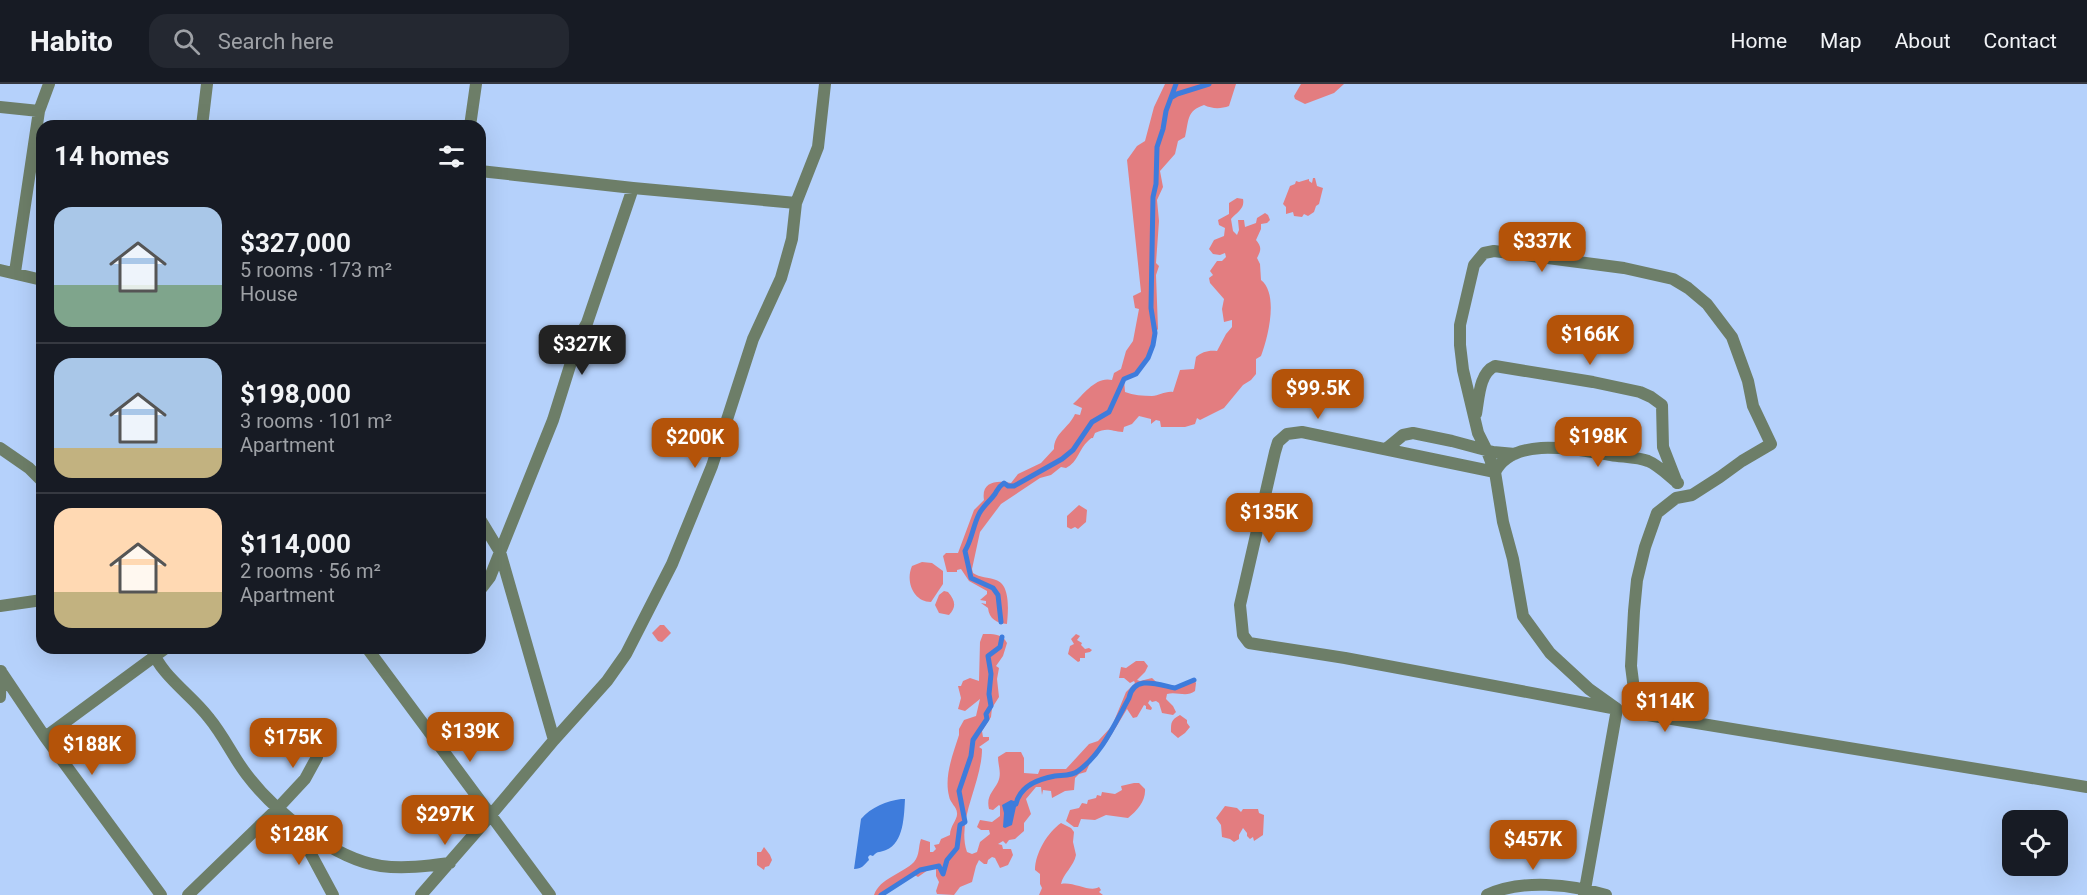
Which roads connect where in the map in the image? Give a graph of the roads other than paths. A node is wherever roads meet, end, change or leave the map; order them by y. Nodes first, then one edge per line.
1 (49, 84) edge
2 (207, 84) edge
3 (476, 84) edge
4 (825, 84) edge
5 (0, 107) edge
6 (39, 111) junction
7 (38, 120) edge
8 (203, 120) edge
9 (471, 120) edge
10 (36, 131) edge
11 (486, 172) edge
12 (633, 188) junction
13 (796, 203) junction
14 (0, 270) edge
15 (15, 272) junction
16 (36, 278) edge
17 (1475, 418) junction
18 (0, 448) edge
19 (1386, 449) junction
20 (1487, 451) junction
21 (1515, 454) junction
22 (1495, 472) junction
23 (36, 475) edge
24 (1677, 483) junction
25 (1692, 495) junction
26 (486, 529) edge
27 (500, 552) junction
28 (486, 582) edge
29 (36, 601) edge
30 (0, 606) edge
31 (150, 654) edge
32 (154, 654) edge
33 (371, 654) edge
34 (1, 672) edge
35 (0, 697) edge
36 (1617, 709) junction
37 (1636, 713) junction
38 (45, 736) junction
39 (321, 738) dead end
40 (554, 740) junction
41 (2087, 787) edge
42 (278, 808) junction
43 (490, 816) junction
44 (294, 822) junction
45 (450, 863) junction
46 (1585, 892) edge
47 (161, 895) edge
48 (188, 895) edge
49 (333, 895) edge
50 (421, 895) edge
51 (550, 895) edge
52 (1487, 895) edge
53 (1606, 895) edge

1 - 6 street
2 - 8 street
3 - 9 street
4 - 13 street
5 - 6 street
6 - 7 street
10 - 15 street
11 - 12 street
12 - 13 street
12 - 27 street
13 - 40 street
14 - 15 street
15 - 16 street
17 - 20 street
17 - 24 street
17 - 25 street
18 - 23 street
19 - 20 street
19 - 22 street
19 - 36 street
20 - 21 street
20 - 22 street
21 - 22 street
21 - 24 street
22 - 36 street
24 - 25 street
25 - 37 street
26 - 27 street
27 - 28 street
27 - 40 street
29 - 30 street
31 - 38 street
32 - 42 street
33 - 43 street
34 - 35 street
34 - 38 street
36 - 37 street
36 - 46 street
37 - 41 street
38 - 47 street
39 - 42 street
40 - 43 street
42 - 44 street
42 - 48 street
43 - 45 street
43 - 51 street
44 - 45 street
44 - 49 street
45 - 50 street
46 - 52 street
46 - 53 street

